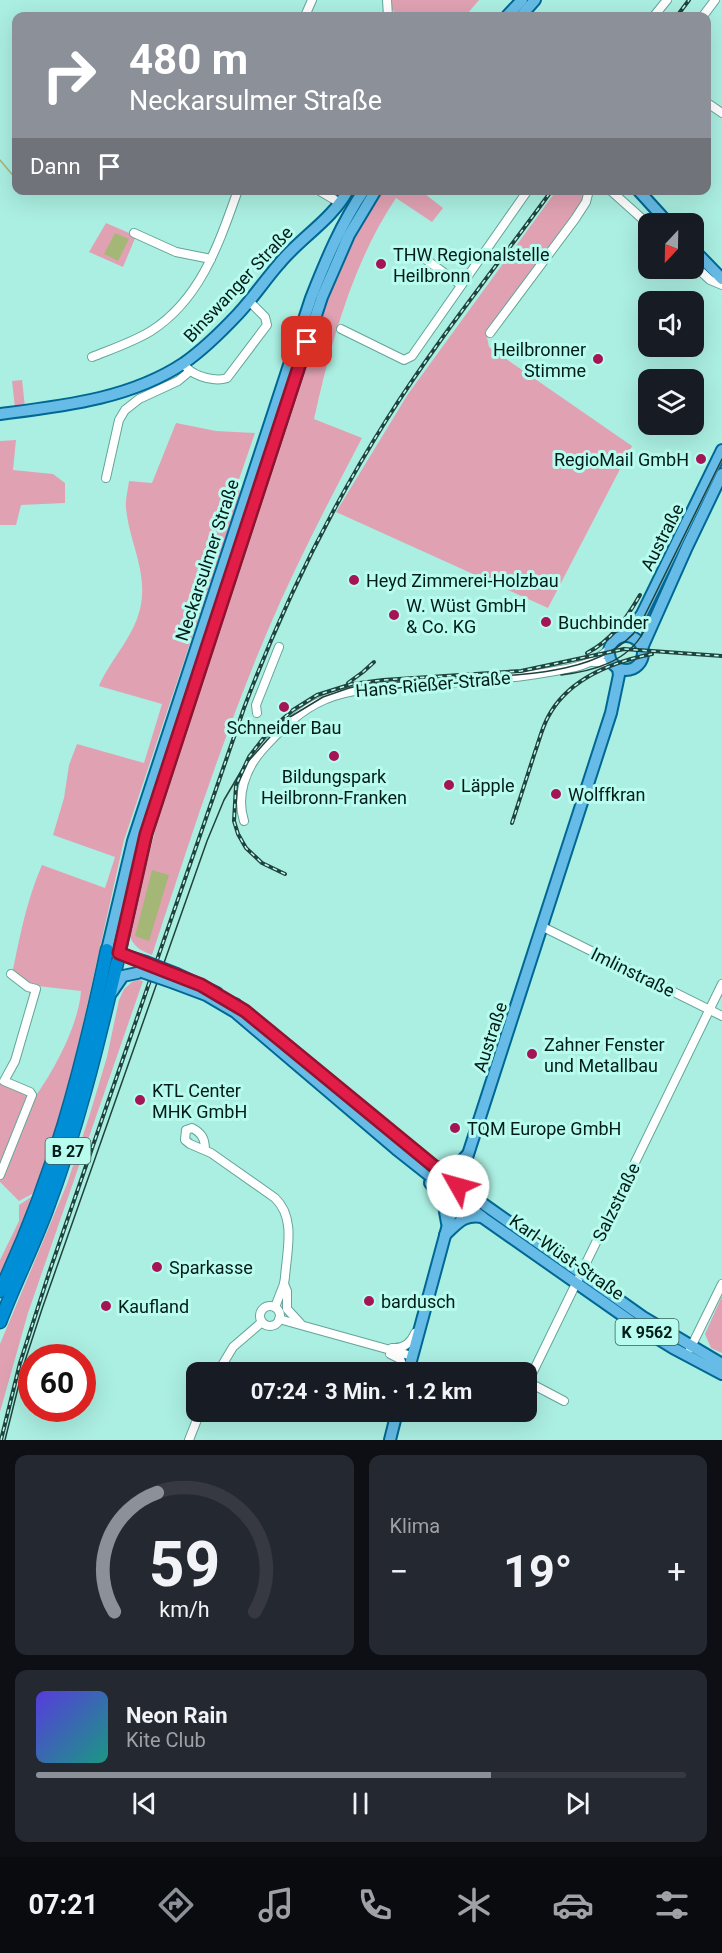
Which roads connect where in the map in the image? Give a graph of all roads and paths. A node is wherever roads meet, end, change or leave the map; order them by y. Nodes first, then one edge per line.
1 (522, 0) edge
2 (535, 0) edge
3 (667, 0) edge
4 (511, 12) edge
5 (524, 12) edge
6 (657, 12) edge
7 (236, 195) edge
8 (326, 195) edge
9 (345, 195) edge
10 (361, 195) edge
11 (373, 195) edge
12 (524, 195) edge
13 (588, 195) edge
14 (616, 195) edge
15 (643, 195) edge
16 (651, 195) edge
17 (340, 203) junction
18 (659, 213) edge
19 (667, 213) edge
20 (638, 215) edge
21 (134, 233) dead end
22 (704, 251) edge
23 (421, 256) dead end
24 (211, 259) junction
25 (704, 260) edge
26 (722, 269) edge
27 (704, 274) edge
28 (722, 279) edge
29 (461, 285) junction
30 (722, 285) edge
31 (249, 301) junction
32 (341, 329) dead end
33 (490, 333) dead end
34 (92, 357) dead end
35 (187, 367) junction
36 (0, 414) edge
37 (722, 450) edge
38 (722, 474) edge
39 (106, 478) dead end
40 (626, 636) junction
41 (279, 647) dead end
42 (609, 648) junction
43 (642, 648) junction
44 (591, 662) junction
45 (620, 667) junction
46 (257, 714) dead end
47 (244, 821) dead end
48 (543, 927) junction
49 (112, 956) junction
50 (144, 967) junction
51 (11, 974) dead end
52 (175, 978) junction
53 (722, 984) edge
54 (110, 995) junction
55 (710, 1010) junction
56 (722, 1016) edge
57 (2, 1081) edge
58 (205, 1149) dead end
59 (396, 1149) junction
60 (469, 1153) junction
61 (433, 1166) junction
62 (0, 1175) edge
63 (457, 1192) junction
64 (482, 1217) junction
65 (446, 1231) junction
66 (578, 1278) junction
67 (284, 1284) junction
68 (722, 1284) edge
69 (3, 1291) edge
70 (274, 1307) junction
71 (423, 1316) junction
72 (279, 1319) junction
73 (0, 1320) edge
74 (262, 1322) junction
75 (302, 1324) junction
76 (374, 1345) junction
77 (689, 1352) junction
78 (412, 1356) junction
79 (224, 1362) edge
80 (401, 1362) edge
81 (410, 1362) edge
82 (722, 1364) edge
83 (722, 1374) edge
84 (564, 1401) dead end
85 (196, 1422) edge
86 (394, 1422) edge
87 (189, 1440) edge
88 (390, 1440) edge

1 - 4 main road
2 - 5 main road
3 - 6 street
7 - 24 street
8 - 17 street
9 - 17 main road, Binswanger Straße
10 - 49 main road, Neckarsulmer Straße / B 27
11 - 49 main road, Neckarsulmer Straße / B 27
12 - 29 street
13 - 33 street
14 - 20 street
15 - 18 main road
16 - 19 main road
17 - 31 main road, Binswanger Straße
21 - 24 street
22 - 26 main road
23 - 29 street
24 - 34 street
25 - 28 main road
27 - 30 street
29 - 32 street
31 - 35 main road, Binswanger Straße
31 - 35 street
35 - 36 main road, Binswanger Straße
35 - 39 street, Binswanger Straße
37 - 40 main road, Austraße
38 - 43 main road, Austraße
40 - 42 main road, Austraße
40 - 43 main road
41 - 46 street
42 - 44 street, Hans-Rießer-Straße
42 - 45 main road
43 - 45 main road, Austraße
44 - 45 street, Hans-Rießer-Straße
44 - 47 street, Hans-Rießer-Straße
45 - 48 main road, Austraße
48 - 55 street, Imlinstraße
48 - 60 main road, Austraße
49 - 50 main road, Karl-Wüst-Straße / K 9562
49 - 54 highway, B 27
49 - 69 highway, B 27
50 - 52 main road, Karl-Wüst-Straße / K 9562, bridge
50 - 54 main road
51 - 57 street
52 - 59 main road, Karl-Wüst-Straße / K 9562
52 - 61 main road, Karl-Wüst-Straße / K 9562
53 - 55 street, Salzstraße
54 - 69 highway, B 27
55 - 56 street, Imlinstraße
55 - 66 street, Salzstraße
57 - 62 street
58 - 67 street
59 - 63 main road, Karl-Wüst-Straße / K 9562
59 - 65 main road
60 - 61 main road
60 - 63 main road, Austraße
61 - 63 main road, Karl-Wüst-Straße / K 9562
63 - 64 main road, Karl-Wüst-Straße / K 9562
63 - 65 main road, Austraße
63 - 66 main road, Karl-Wüst-Straße / K 9562
64 - 65 main road
64 - 66 main road, Karl-Wüst-Straße / K 9562
65 - 71 main road, Austraße
66 - 77 main road, Karl-Wüst-Straße / K 9562
66 - 84 street, Salzstraße
67 - 70 street
67 - 75 street
68 - 77 street
69 - 73 highway, B 27
70 - 72 street
70 - 74 street
71 - 76 street
71 - 78 main road, Austraße
72 - 74 street
72 - 75 street
74 - 79 street
75 - 76 street
76 - 78 street
76 - 80 street
77 - 82 main road, Karl-Wüst-Straße / K 9562
77 - 83 main road, Karl-Wüst-Straße / K 9562
78 - 81 main road, Austraße
85 - 87 street
86 - 88 main road

